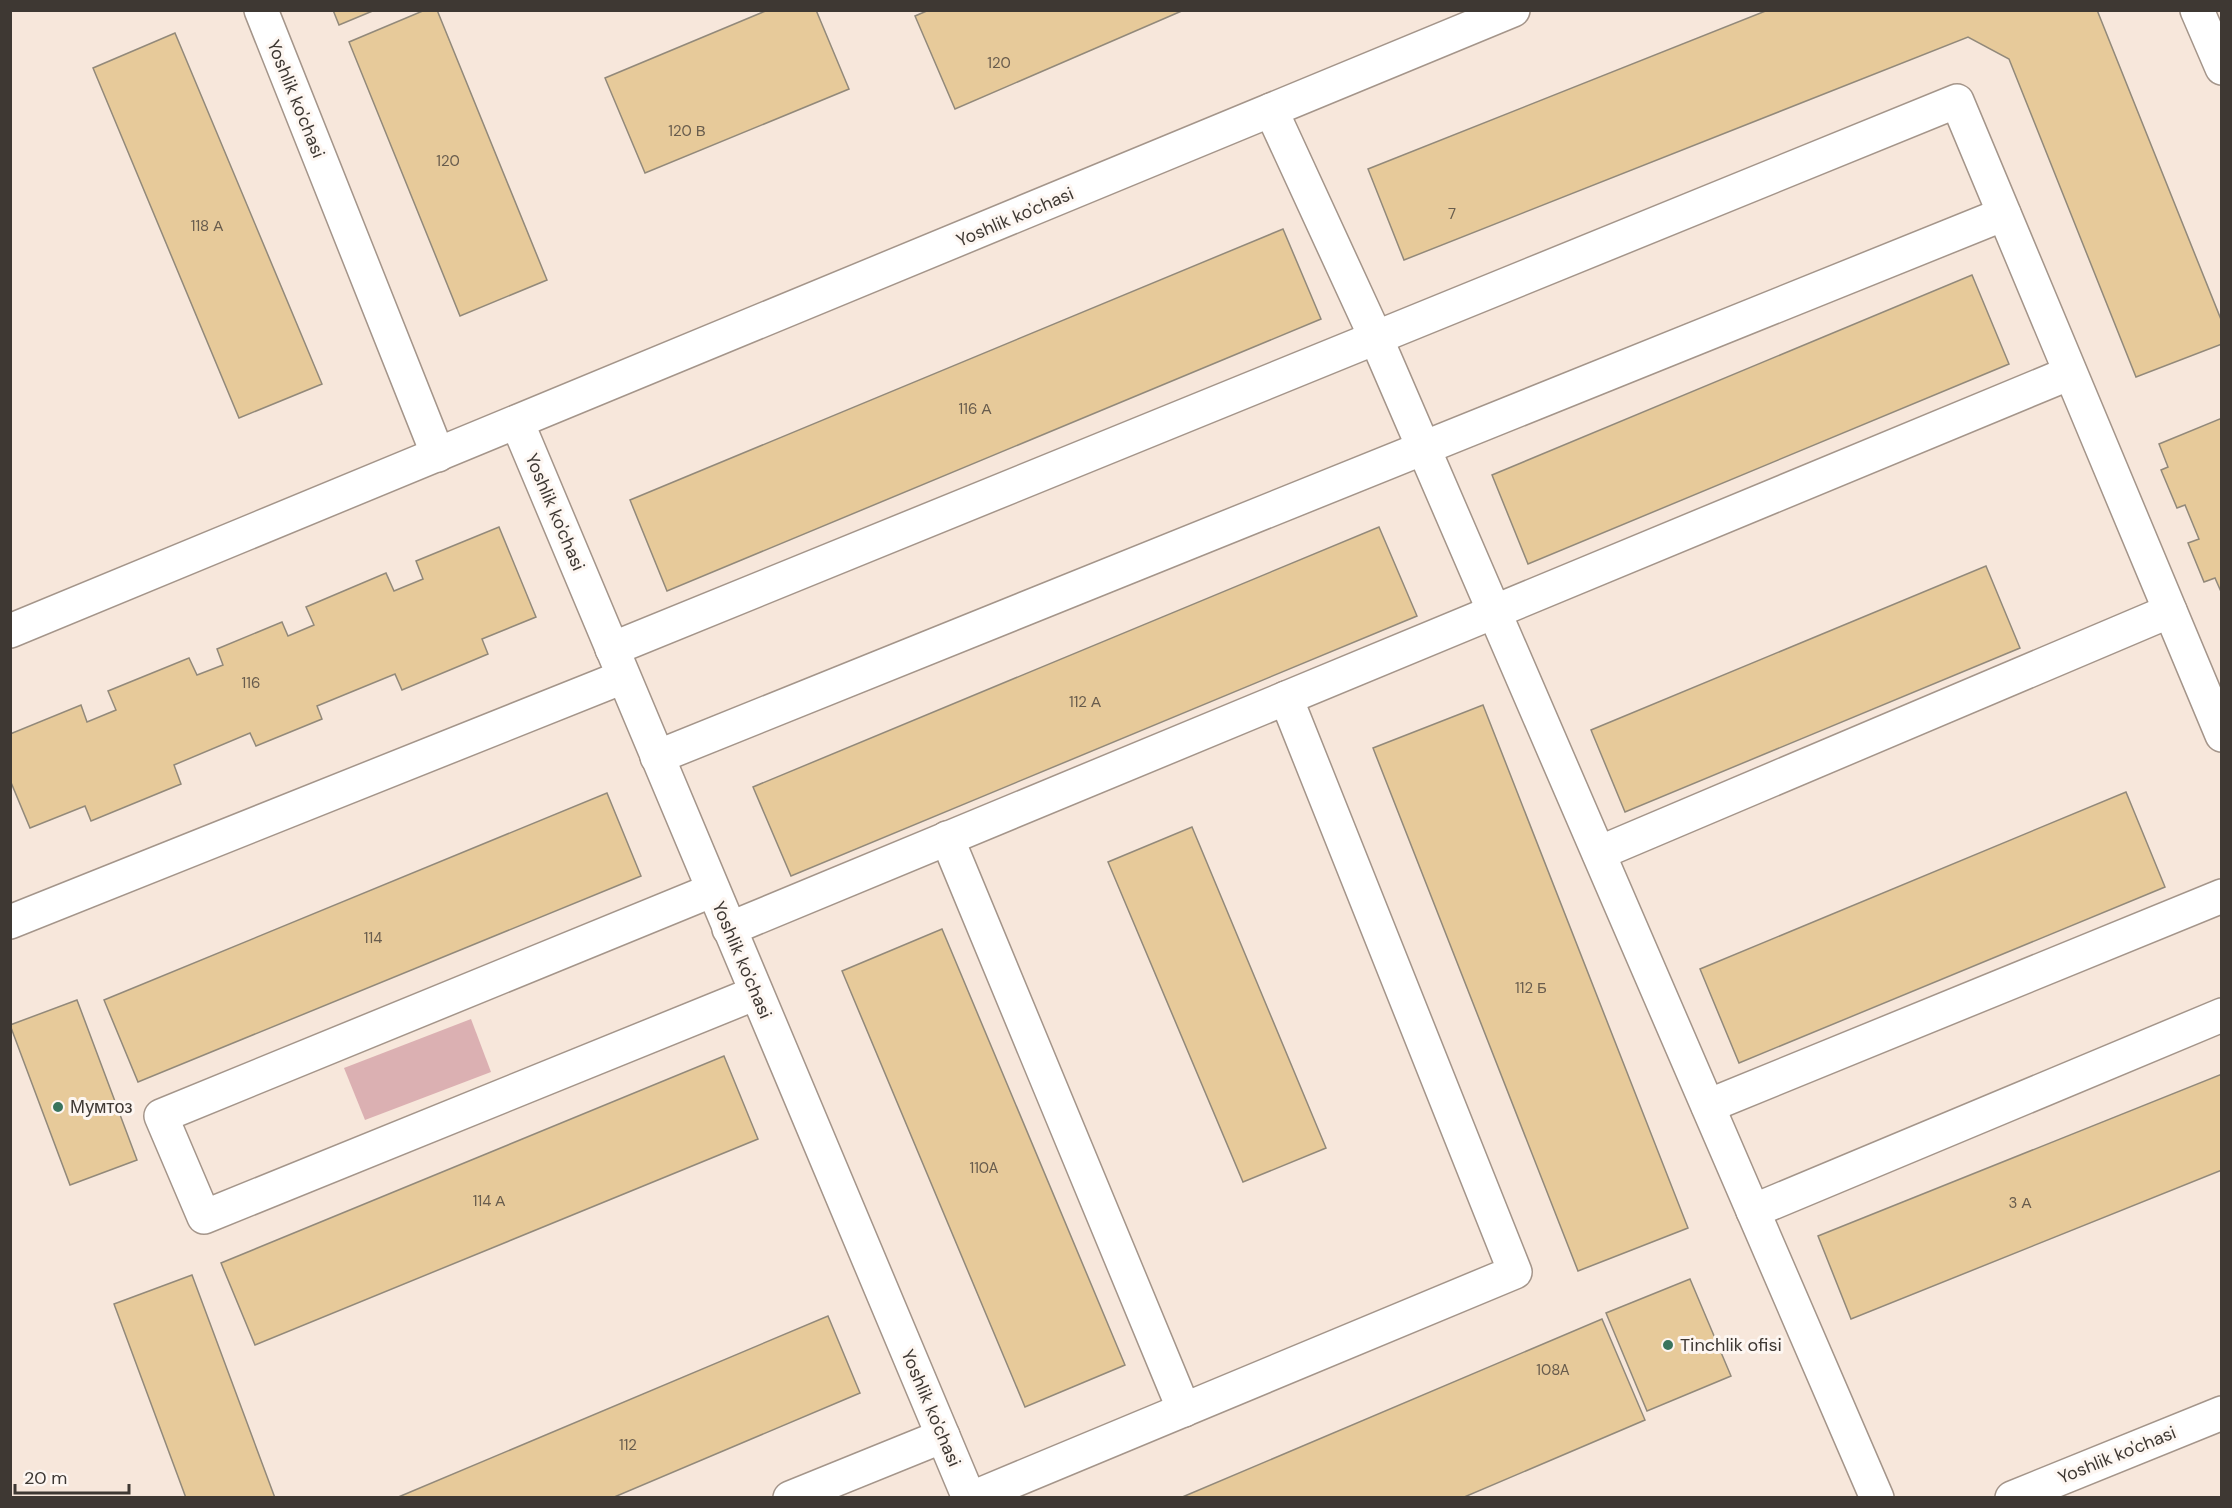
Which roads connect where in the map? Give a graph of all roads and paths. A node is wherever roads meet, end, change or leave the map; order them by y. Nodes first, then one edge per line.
1 (261, 10) edge
2 (1513, 10) edge
3 (2197, 10) edge
4 (2222, 68) edge
5 (1271, 110) junction
6 (2004, 214) junction
7 (1376, 338) junction
8 (2070, 373) junction
9 (517, 422) junction
10 (1424, 448) junction
11 (438, 455) junction
12 (2170, 611) junction
13 (1495, 612) junction
14 (10, 632) edge
15 (617, 663) junction
16 (1286, 698) junction
17 (2222, 735) edge
18 (657, 757) junction
19 (947, 838) junction
20 (1599, 854) junction
21 (713, 890) junction
22 (2222, 896) edge
23 (10, 922) edge
24 (729, 929) junction
25 (756, 993) junction
26 (2222, 1015) edge
27 (1708, 1106) junction
28 (1753, 1210) junction
29 (1184, 1410) junction
30 (2222, 1413) edge
31 (943, 1436) junction
32 (790, 1497) edge
33 (970, 1497) edge
34 (1877, 1497) edge
35 (2013, 1497) edge

1 - 11 street, Yoshlik ko'chasi
2 - 5 street, Yoshlik ko'chasi
3 - 4 street
5 - 7 street
5 - 9 street, Yoshlik ko'chasi
6 - 7 street
6 - 8 street
6 - 10 street
7 - 10 street
7 - 15 street
8 - 12 street
8 - 13 street
9 - 11 street, Yoshlik ko'chasi
9 - 15 street, Yoshlik ko'chasi
10 - 13 street
10 - 18 street
11 - 14 street, Yoshlik ko'chasi
12 - 17 street
12 - 20 street
13 - 16 street
13 - 20 street
15 - 18 street, Yoshlik ko'chasi
15 - 23 street
16 - 19 street
16 - 29 street
18 - 21 street, Yoshlik ko'chasi
19 - 24 street
19 - 29 street
20 - 27 street
21 - 24 street, Yoshlik ko'chasi
21 - 25 street
22 - 27 street
24 - 25 street, Yoshlik ko'chasi
25 - 31 street, Yoshlik ko'chasi
26 - 28 street
27 - 28 street
28 - 34 street
29 - 33 street
30 - 35 street, Yoshlik ko'chasi
31 - 32 street
31 - 33 street, Yoshlik ko'chasi

